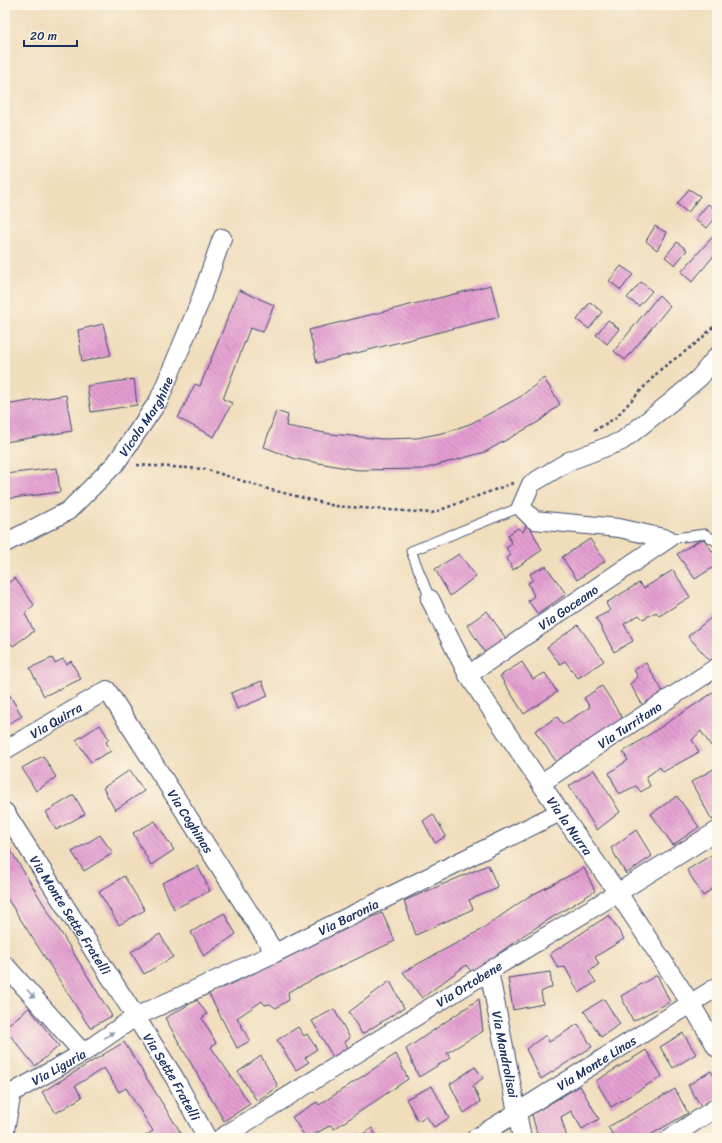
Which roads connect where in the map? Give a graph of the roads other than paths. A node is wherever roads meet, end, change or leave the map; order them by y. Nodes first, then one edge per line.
1 (222, 238) dead end
2 (717, 356) edge
3 (520, 508) junction
4 (668, 539) junction
5 (717, 542) edge
6 (5, 543) edge
7 (430, 599) joint
8 (717, 667) edge
9 (468, 675) junction
10 (107, 690) joint
11 (5, 750) edge
12 (541, 783) junction
13 (5, 812) edge
14 (560, 812) junction
15 (717, 831) edge
16 (618, 893) junction
17 (275, 953) junction
18 (5, 965) edge
19 (489, 971) junction
20 (717, 987) edge
21 (691, 1004) junction
22 (135, 1017) junction
23 (717, 1048) edge
24 (83, 1053) junction
25 (717, 1107) edge
26 (517, 1112) junction
27 (5, 1130) edge
28 (207, 1138) edge
29 (221, 1138) edge
30 (476, 1138) edge
31 (522, 1138) edge
32 (670, 1138) edge

1 - 6 street, Vicolo Marghine
2 - 3 street
3 - 4 street
3 - 7 lane
4 - 5 lane
4 - 9 street, Via Goceano
7 - 9 street, Via la Nurra
8 - 12 street, Via Turritano
9 - 12 street, Via la Nurra
10 - 11 street, Via Quirra
10 - 17 street, Via Coghinas
12 - 14 street, Via la Nurra
13 - 22 street, Via Monte Sette Fratelli
14 - 16 street, Via la Nurra
14 - 17 street, Via Baronia
15 - 16 street, Via Ortobene
16 - 19 street, Via Ortobene
16 - 21 street, Via la Nurra
17 - 22 street, Via Baronia
18 -> 24 street
19 - 26 street, Via Mandrolisai
19 - 29 street, Via Ortobene
20 - 21 street, Via Monte Linas
21 - 23 street, Via la Nurra
21 - 26 street, Via Monte Linas
24 -> 22 street, Via Liguria
22 - 28 street, Via Sette Fratelli
24 - 27 street, Via Liguria
25 - 32 street
26 - 30 street, Via Monte Linas
26 - 31 street, Via Mandrolisai

